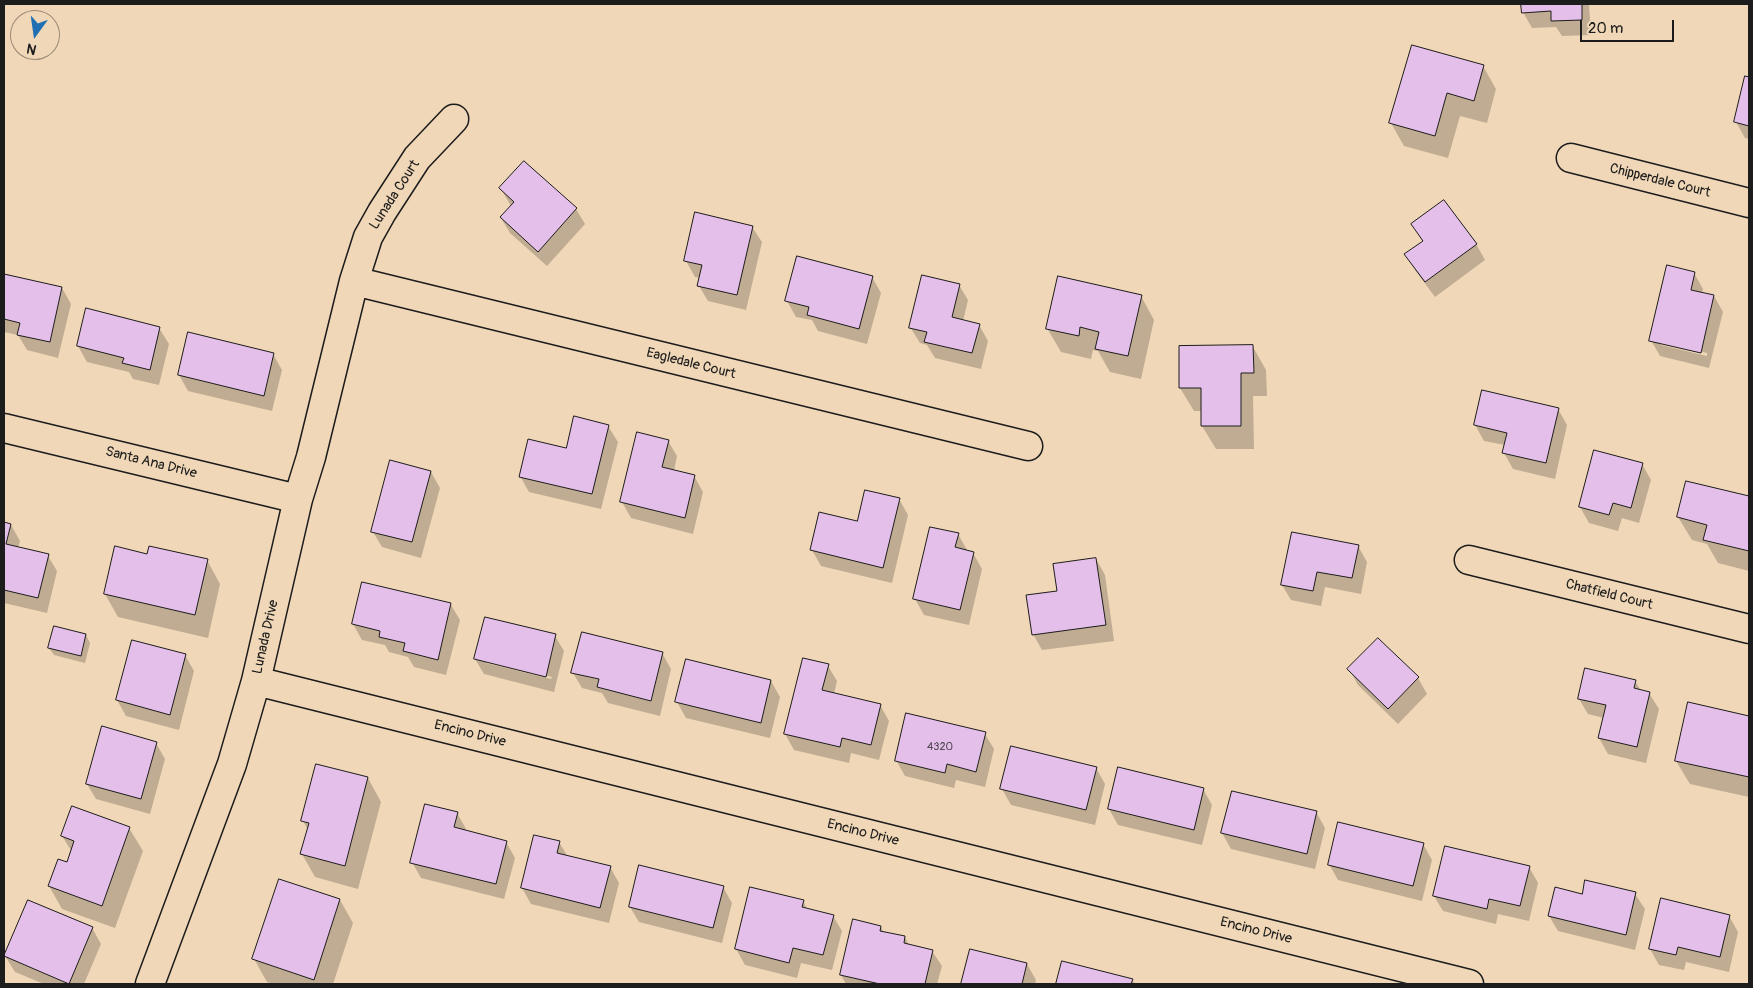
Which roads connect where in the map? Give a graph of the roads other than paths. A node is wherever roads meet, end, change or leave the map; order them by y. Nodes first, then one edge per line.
1 (454, 119) dead end
2 (1570, 158) dead end
3 (1749, 203) edge
4 (354, 281) junction
5 (4, 428) edge
6 (1028, 446) dead end
7 (298, 498) junction
8 (1469, 560) dead end
9 (1749, 629) edge
10 (256, 681) junction
11 (150, 984) edge
12 (1470, 984) edge

1 - 4 street, Lunada Court
2 - 3 street, Chipperdale Court
4 - 6 street, Eagledale Court
4 - 7 street, Lunada Drive
5 - 7 street, Santa Ana Drive
7 - 10 street, Lunada Drive
8 - 9 street, Chatfield Court
10 - 11 street, Lunada Drive
10 - 12 street, Encino Drive

